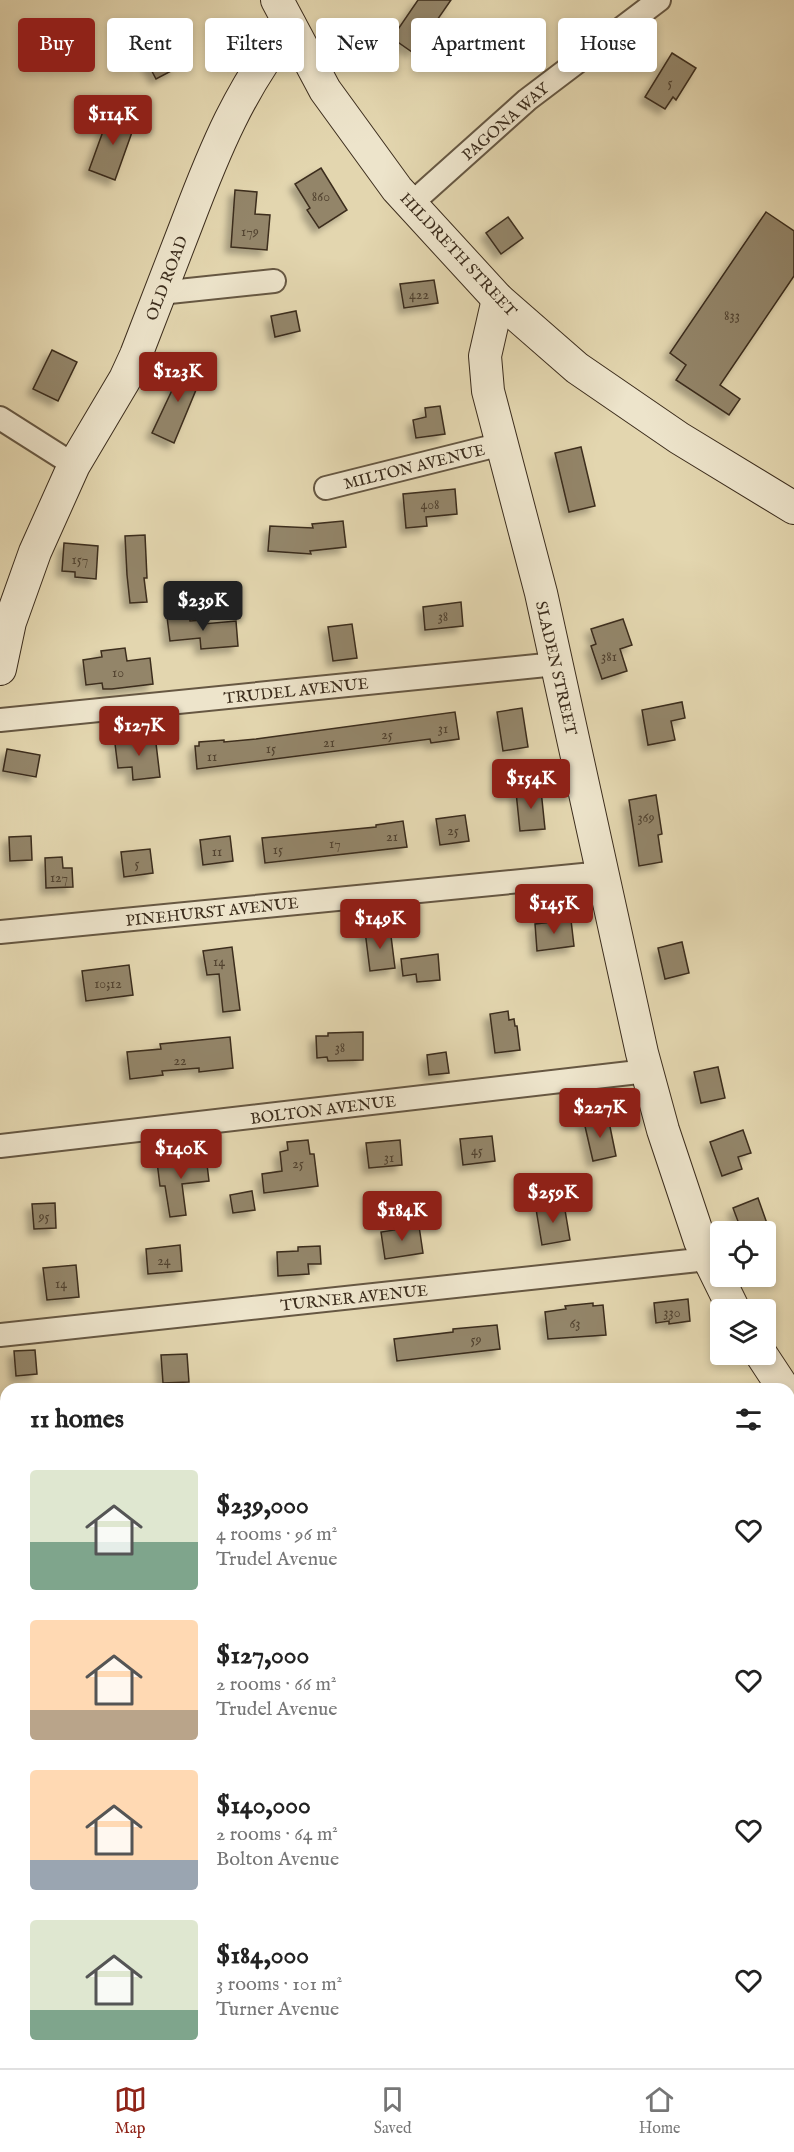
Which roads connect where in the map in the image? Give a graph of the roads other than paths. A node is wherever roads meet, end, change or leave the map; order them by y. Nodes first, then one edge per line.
1 (659, 0) edge
2 (283, 13) edge
3 (412, 203) junction
4 (274, 281) dead end
5 (160, 293) junction
6 (498, 299) junction
7 (0, 418) edge
8 (502, 444) junction
9 (74, 465) junction
10 (326, 488) dead end
11 (794, 508) edge
12 (556, 664) junction
13 (0, 669) edge
14 (0, 720) edge
15 (603, 873) junction
16 (0, 932) edge
17 (647, 1071) junction
18 (0, 1146) edge
19 (708, 1259) junction
20 (728, 1299) edge
21 (0, 1335) edge
22 (768, 1365) edge
23 (780, 1383) edge

1 - 3 street, PAGONA WAY
2 - 3 street, HILDRETH STREET
2 - 5 street, OLD ROAD
3 - 6 street, HILDRETH STREET
4 - 5 street
5 - 9 street, OLD ROAD
6 - 8 street, SLADEN STREET
6 - 11 street, HILDRETH STREET
7 - 9 street
8 - 10 street, MILTON AVENUE
8 - 12 street, SLADEN STREET
9 - 13 street, OLD ROAD
12 - 14 street, TRUDEL AVENUE
12 - 15 street, SLADEN STREET
15 - 16 street, PINEHURST AVENUE
15 - 17 street, SLADEN STREET
17 - 18 street, BOLTON AVENUE
17 - 19 street, SLADEN STREET
19 - 20 street, SLADEN STREET
19 - 21 street, TURNER AVENUE
22 - 23 street

